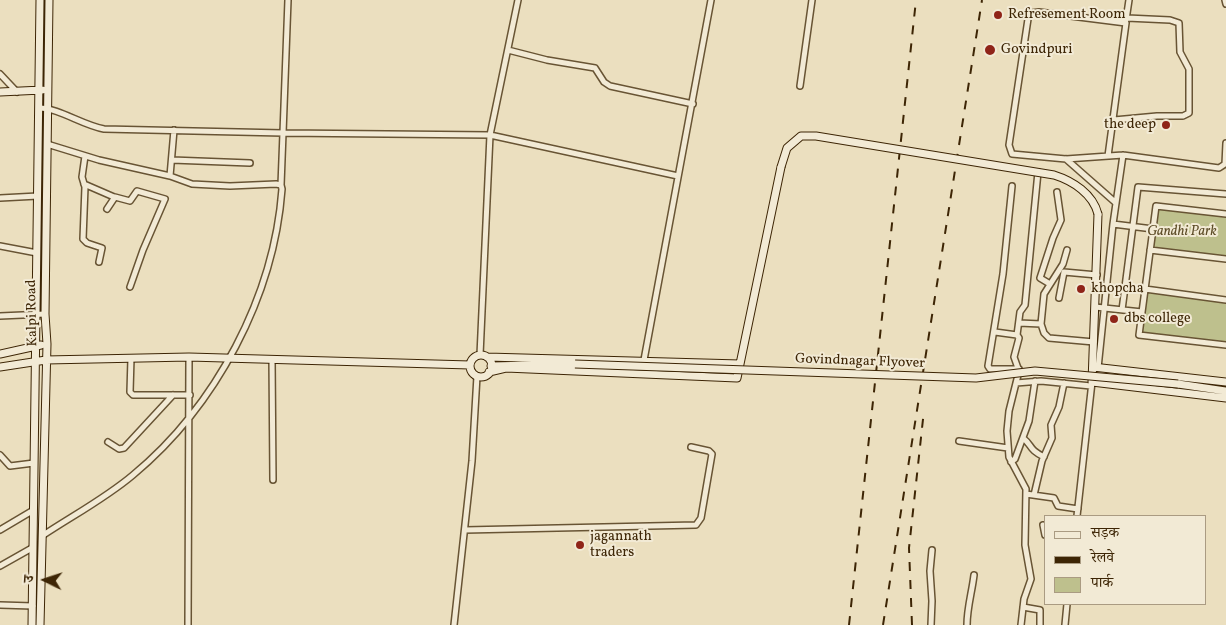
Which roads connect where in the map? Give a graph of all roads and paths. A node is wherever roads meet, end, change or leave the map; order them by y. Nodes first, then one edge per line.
1 (40, 0) edge
2 (49, 0) edge
3 (288, 0) edge
4 (518, 0) edge
5 (711, 0) edge
6 (812, 0) edge
7 (1129, 0) edge
8 (1226, 0) edge
9 (1226, 4) edge
10 (1126, 20) junction
11 (508, 50) junction
12 (0, 74) edge
13 (800, 86) dead end
14 (39, 90) junction
15 (47, 90) junction
16 (0, 92) edge
17 (18, 92) junction
18 (693, 104) junction
19 (39, 108) junction
20 (47, 108) junction
21 (1114, 120) junction
22 (174, 130) junction
23 (283, 134) junction
24 (490, 135) junction
25 (47, 144) junction
26 (1226, 144) edge
27 (85, 156) junction
28 (1108, 156) junction
29 (1123, 156) junction
30 (1066, 159) junction
31 (172, 160) junction
32 (250, 163) dead end
33 (1225, 167) edge
34 (1038, 172) junction
35 (170, 176) junction
36 (678, 176) junction
37 (84, 184) junction
38 (281, 185) junction
39 (1012, 186) dead end
40 (1057, 192) dead end
41 (1226, 194) edge
42 (38, 196) junction
43 (0, 198) edge
44 (114, 198) junction
45 (1116, 203) junction
46 (107, 209) dead end
47 (1226, 214) edge
48 (1113, 224) junction
49 (1132, 227) junction
50 (1153, 229) junction
51 (0, 246) edge
52 (1067, 250) dead end
53 (1150, 250) junction
54 (37, 253) junction
55 (1226, 259) edge
56 (99, 262) dead end
57 (1096, 275) junction
58 (1050, 284) junction
59 (130, 287) dead end
60 (1145, 289) junction
61 (1059, 298) dead end
62 (1226, 300) edge
63 (1095, 307) junction
64 (1104, 308) junction
65 (1122, 310) junction
66 (1142, 312) junction
67 (36, 314) junction
68 (45, 314) junction
69 (0, 316) edge
70 (1019, 323) junction
71 (1041, 324) junction
72 (995, 332) junction
73 (1016, 335) junction
74 (1094, 342) junction
75 (46, 344) junction
76 (37, 345) junction
77 (1226, 345) edge
78 (0, 354) edge
79 (483, 356) junction
80 (190, 357) junction
81 (131, 358) junction
82 (229, 358) junction
83 (272, 359) junction
84 (46, 360) junction
85 (644, 360) junction
86 (36, 361) junction
87 (740, 364) junction
88 (470, 365) junction
89 (0, 367) edge
90 (1096, 368) junction
91 (490, 369) junction
92 (1019, 369) junction
93 (478, 376) junction
94 (1035, 381) junction
95 (1226, 382) edge
96 (1016, 383) junction
97 (1064, 383) junction
98 (1092, 384) junction
99 (1226, 390) edge
100 (173, 395) junction
101 (190, 395) junction
102 (1226, 398) edge
103 (190, 419) junction
104 (1023, 438) junction
105 (959, 441) dead end
106 (108, 442) dead end
107 (691, 447) dead end
108 (1008, 448) junction
109 (0, 455) edge
110 (1044, 457) junction
111 (1011, 462) junction
112 (34, 463) junction
113 (272, 480) dead end
114 (1026, 494) junction
115 (1034, 495) junction
116 (1078, 509) junction
117 (32, 511) junction
118 (1077, 515) edge
119 (1043, 525) dead end
120 (0, 530) edge
121 (465, 530) junction
122 (1044, 530) edge
123 (42, 536) junction
124 (32, 548) junction
125 (932, 550) dead end
126 (0, 566) edge
127 (974, 575) dead end
128 (0, 605) edge
129 (1067, 605) edge
130 (33, 606) junction
131 (1023, 607) junction
132 (32, 625) edge
133 (40, 625) edge
134 (188, 625) edge
135 (454, 625) edge
136 (931, 625) edge
137 (967, 625) edge
138 (1021, 625) edge
139 (1040, 625) edge
140 (1064, 625) edge

1 - 14 main road, Kalpi Road
2 - 15 main road, Kalpi Road
3 - 23 street
4 - 11 street
5 - 18 street
6 - 13 street
7 - 10 street
8 - 9 street
10 - 21 street
10 - 21 street
10 - 30 street
11 - 18 street
11 - 24 street
12 - 17 street
14 - 15 main road
14 - 17 main road
14 - 19 main road, Kalpi Road
15 - 20 main road, Kalpi Road
16 - 17 main road
18 - 36 street
19 - 20 street
19 - 42 main road, Kalpi Road
20 - 22 street
20 - 25 main road, Kalpi Road
21 - 28 street
22 - 23 street
22 - 31 street
23 - 24 street
23 - 38 street
24 - 36 street
24 - 79 street
25 - 27 street
25 - 68 main road, Kalpi Road
26 - 33 street
27 - 35 street
27 - 37 street
28 - 29 street
28 - 30 street
29 - 33 street
29 - 45 street
30 - 45 street
31 - 32 street
31 - 35 street
34 - 57 main road, bridge
34 - 70 street
34 - 87 main road, bridge
35 - 38 street
36 - 85 street
37 - 44 street
37 - 56 street
38 - 82 street
39 - 72 street
40 - 58 street
41 - 49 street
42 - 43 street
42 - 54 main road, Kalpi Road
44 - 46 street
44 - 59 street
45 - 48 street
47 - 50 street
48 - 49 street
48 - 64 street
49 - 50 street
49 - 65 street
50 - 53 street
51 - 54 street
52 - 58 street
53 - 55 street
53 - 60 street
54 - 67 main road, Kalpi Road
57 - 61 street
57 - 63 main road
58 - 71 street
60 - 62 street
60 - 66 street
63 - 64 street
63 - 74 main road
64 - 65 street
64 - 90 street
65 - 66 street
66 - 77 street
67 - 68 street
67 - 69 street
67 - 76 main road, Kalpi Road
68 - 75 main road, Kalpi Road
70 - 71 street
70 - 73 street
71 - 74 street
72 - 73 street
72 - 92 street
73 - 92 street
74 - 90 main road
75 - 76 main road
75 - 84 main road, Kalpi Road
76 - 78 main road
76 - 86 main road, Kalpi Road
79 - 85 main road
79 - 88 main road
79 - 91 main road
80 - 81 main road
80 - 82 main road
80 - 101 street
81 - 84 main road
81 - 100 street
82 - 83 main road
82 - 103 street
83 - 88 main road
83 - 113 street
84 - 86 main road
84 - 123 main road, Kalpi Road
85 - 87 main road
86 - 89 main road
86 - 112 main road, Kalpi Road
87 - 91 main road
88 - 93 main road
90 - 95 main road
90 - 98 main road
91 - 93 main road
91 - 99 main road, Govindnagar Flyover, bridge
92 - 96 street
93 - 121 street
94 - 96 street
94 - 97 street
94 - 104 street
96 - 108 street
97 - 98 street
97 - 110 street
98 - 102 main road
98 - 116 street
100 - 101 street
100 - 106 street
101 - 103 street
103 - 123 street
103 - 134 street
104 - 110 street
104 - 111 street
105 - 108 street
107 - 121 street
108 - 111 street
109 - 112 street
110 - 115 street
111 - 114 street
112 - 117 main road, Kalpi Road
114 - 115 street
114 - 131 street
115 - 116 street
116 - 118 street
117 - 120 street
117 - 124 main road, Kalpi Road
119 - 122 street
121 - 135 street
123 - 133 main road, Kalpi Road
124 - 126 street
124 - 130 main road, Kalpi Road
125 - 136 street
127 - 137 street
128 - 130 street
129 - 140 street
130 - 132 main road, Kalpi Road
131 - 138 street
131 - 139 street

